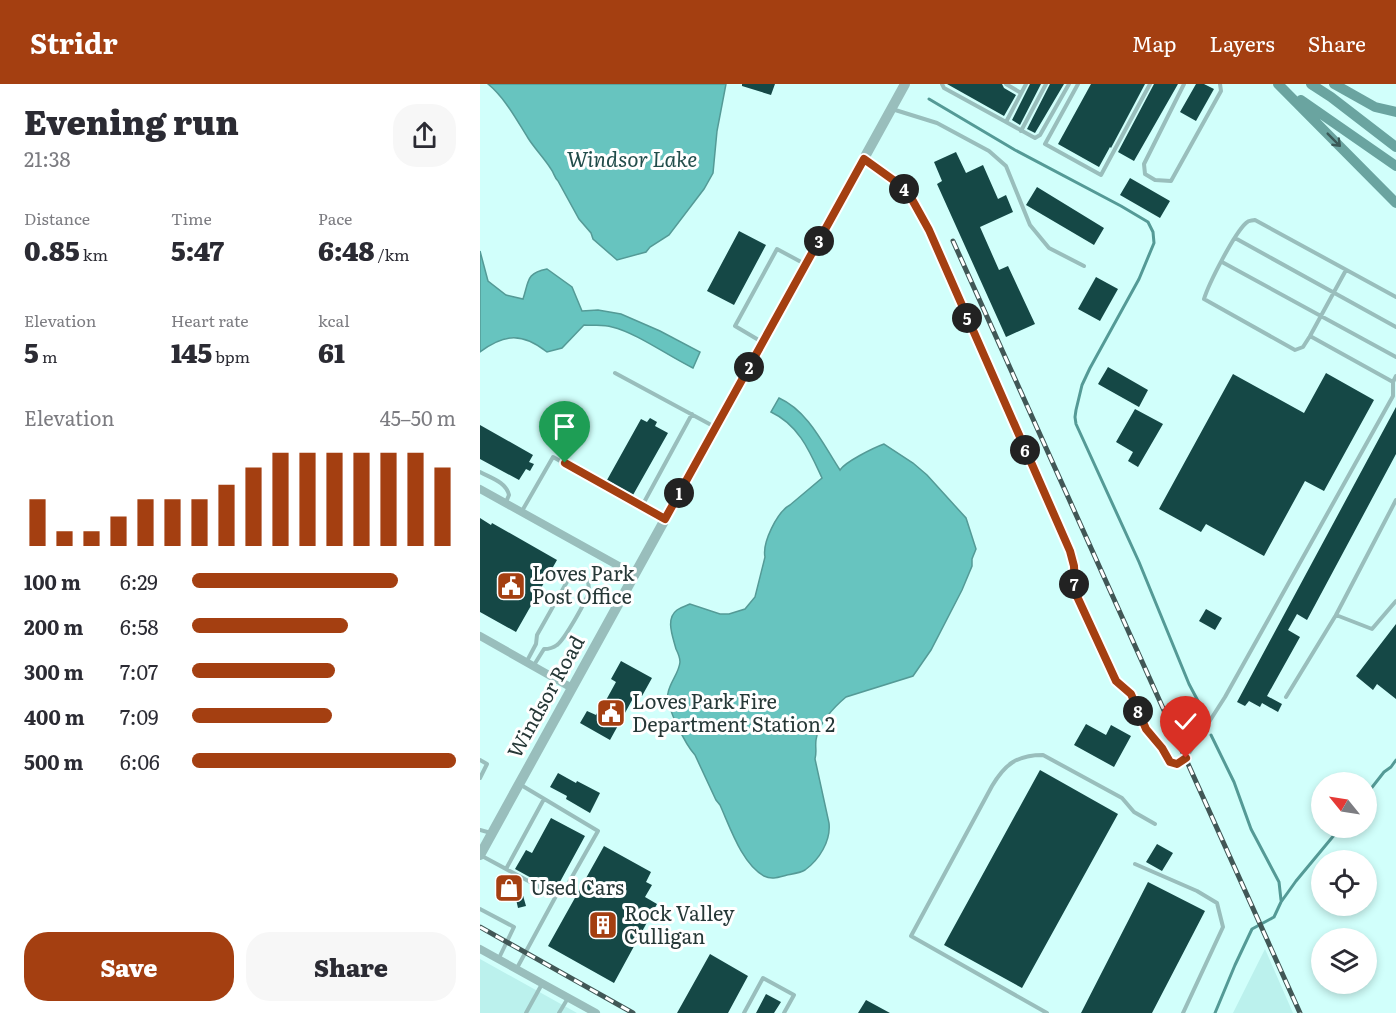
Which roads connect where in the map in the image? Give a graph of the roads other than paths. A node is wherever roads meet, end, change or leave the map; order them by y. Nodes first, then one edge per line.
1 (905, 84) edge
2 (942, 84) edge
3 (1006, 84) edge
4 (1026, 84) edge
5 (1046, 84) edge
6 (1069, 84) edge
7 (1078, 84) edge
8 (1150, 84) edge
9 (1184, 84) edge
10 (1220, 84) edge
11 (1278, 84) edge
12 (1311, 84) edge
13 (1335, 84) edge
14 (1021, 93) junction
15 (892, 108) junction
16 (1396, 112) edge
17 (1006, 122) junction
18 (1021, 131) junction
19 (1396, 147) edge
20 (864, 159) junction
21 (1396, 166) edge
22 (1396, 202) edge
23 (1235, 238) junction
24 (1222, 262) junction
25 (806, 264) junction
26 (1084, 266) dead end
27 (1346, 270) junction
28 (1333, 293) junction
29 (1396, 297) edge
30 (1321, 316) junction
31 (1396, 327) edge
32 (1310, 336) junction
33 (763, 342) junction
34 (1396, 357) edge
35 (615, 373) dead end
36 (1396, 376) edge
37 (1393, 382) junction
38 (692, 414) junction
39 (716, 428) junction
40 (480, 472) edge
41 (480, 489) edge
42 (1396, 500) edge
43 (506, 503) junction
44 (642, 506) junction
45 (522, 512) junction
46 (665, 519) junction
47 (634, 575) junction
48 (1396, 601) edge
49 (1336, 615) junction
50 (480, 636) edge
51 (531, 663) junction
52 (572, 688) junction
53 (1286, 697) dead end
54 (480, 760) edge
55 (480, 778) edge
56 (519, 784) junction
57 (544, 799) junction
58 (1155, 824) dead end
59 (480, 830) edge
60 (492, 834) junction
61 (480, 855) edge
62 (1135, 864) dead end
63 (506, 869) junction
64 (556, 896) junction
65 (480, 909) edge
66 (480, 949) edge
67 (499, 959) junction
68 (517, 969) junction
69 (543, 983) junction
70 (568, 998) junction
71 (526, 1013) edge
72 (559, 1013) edge
73 (596, 1013) edge
74 (744, 1013) edge
75 (784, 1013) edge
76 (1047, 1013) edge
77 (1183, 1013) edge

1 - 15 street, Windsor Road
2 - 17 lane
3 - 14 lane
4 - 14 lane
5 - 18 lane
6 - 18 lane
7 - 8 lane
9 - 10 lane
11 - 21 main road
11 -> 22 main road
12 - 19 main road
13 - 16 main road
14 - 17 lane
15 - 20 street, Windsor Road
15 - 26 lane
17 - 18 lane
20 - 25 street, Windsor Road
20 - 37 lane
23 - 24 lane
23 - 27 lane
23 - 28 lane
24 - 30 lane
24 - 32 lane
25 - 33 street, Windsor Road
25 - 33 lane
27 - 28 lane
27 - 29 lane
28 - 30 lane
28 - 31 lane
30 - 32 lane
30 - 34 lane
32 - 37 lane
33 - 39 street, Windsor Road
35 - 38 lane
36 - 37 lane
38 - 39 lane
38 - 44 lane
39 - 46 street, Windsor Road
40 - 43 lane
41 - 43 street
42 - 49 lane
43 - 45 street
44 - 45 lane
44 - 46 lane
45 - 47 street
46 - 47 street, Windsor Road
47 - 52 street, Windsor Road
48 - 49 lane
49 - 53 lane
50 - 51 street
51 - 51 lane
51 - 52 street
52 - 56 street, Windsor Road
54 - 55 lane
56 - 57 lane
56 - 60 street, Windsor Road
57 - 63 lane
57 - 64 lane
58 - 76 lane
59 - 60 lane
60 - 61 street, Windsor Road
61 - 63 lane
62 - 77 lane
63 - 64 lane
64 - 68 lane
65 - 67 lane
66 - 67 street
67 - 68 street
68 - 69 street
69 - 70 street
69 - 71 lane
70 - 72 lane
70 - 73 street
74 - 75 lane

